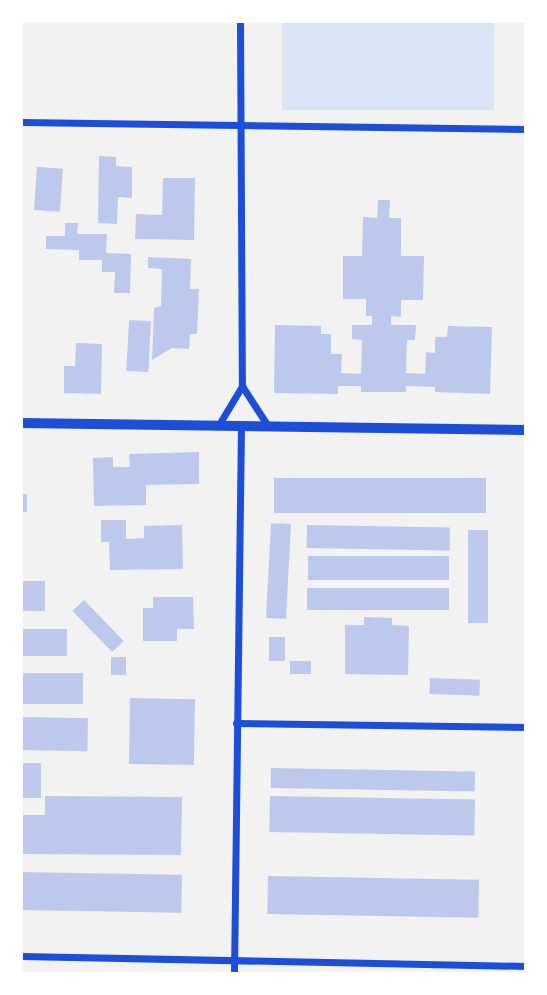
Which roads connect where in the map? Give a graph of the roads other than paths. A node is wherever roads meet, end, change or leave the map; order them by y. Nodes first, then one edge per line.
1 (240, 21) edge
2 (21, 122) edge
3 (239, 123) junction
4 (526, 129) edge
5 (242, 386) junction
6 (21, 423) edge
7 (241, 425) junction
8 (218, 426) junction
9 (268, 426) junction
10 (526, 430) edge
11 (236, 723) junction
12 (526, 727) edge
13 (21, 956) edge
14 (234, 960) junction
15 (526, 966) edge
16 (234, 974) edge

1 - 3 street
2 - 3 street
3 - 4 street
3 - 5 street
5 - 8 street
5 - 9 street
6 - 8 street
7 - 8 street
7 - 9 street
7 - 11 street
9 - 10 street
11 - 12 street
11 - 14 street
13 - 14 street
14 - 15 street
14 - 16 street

